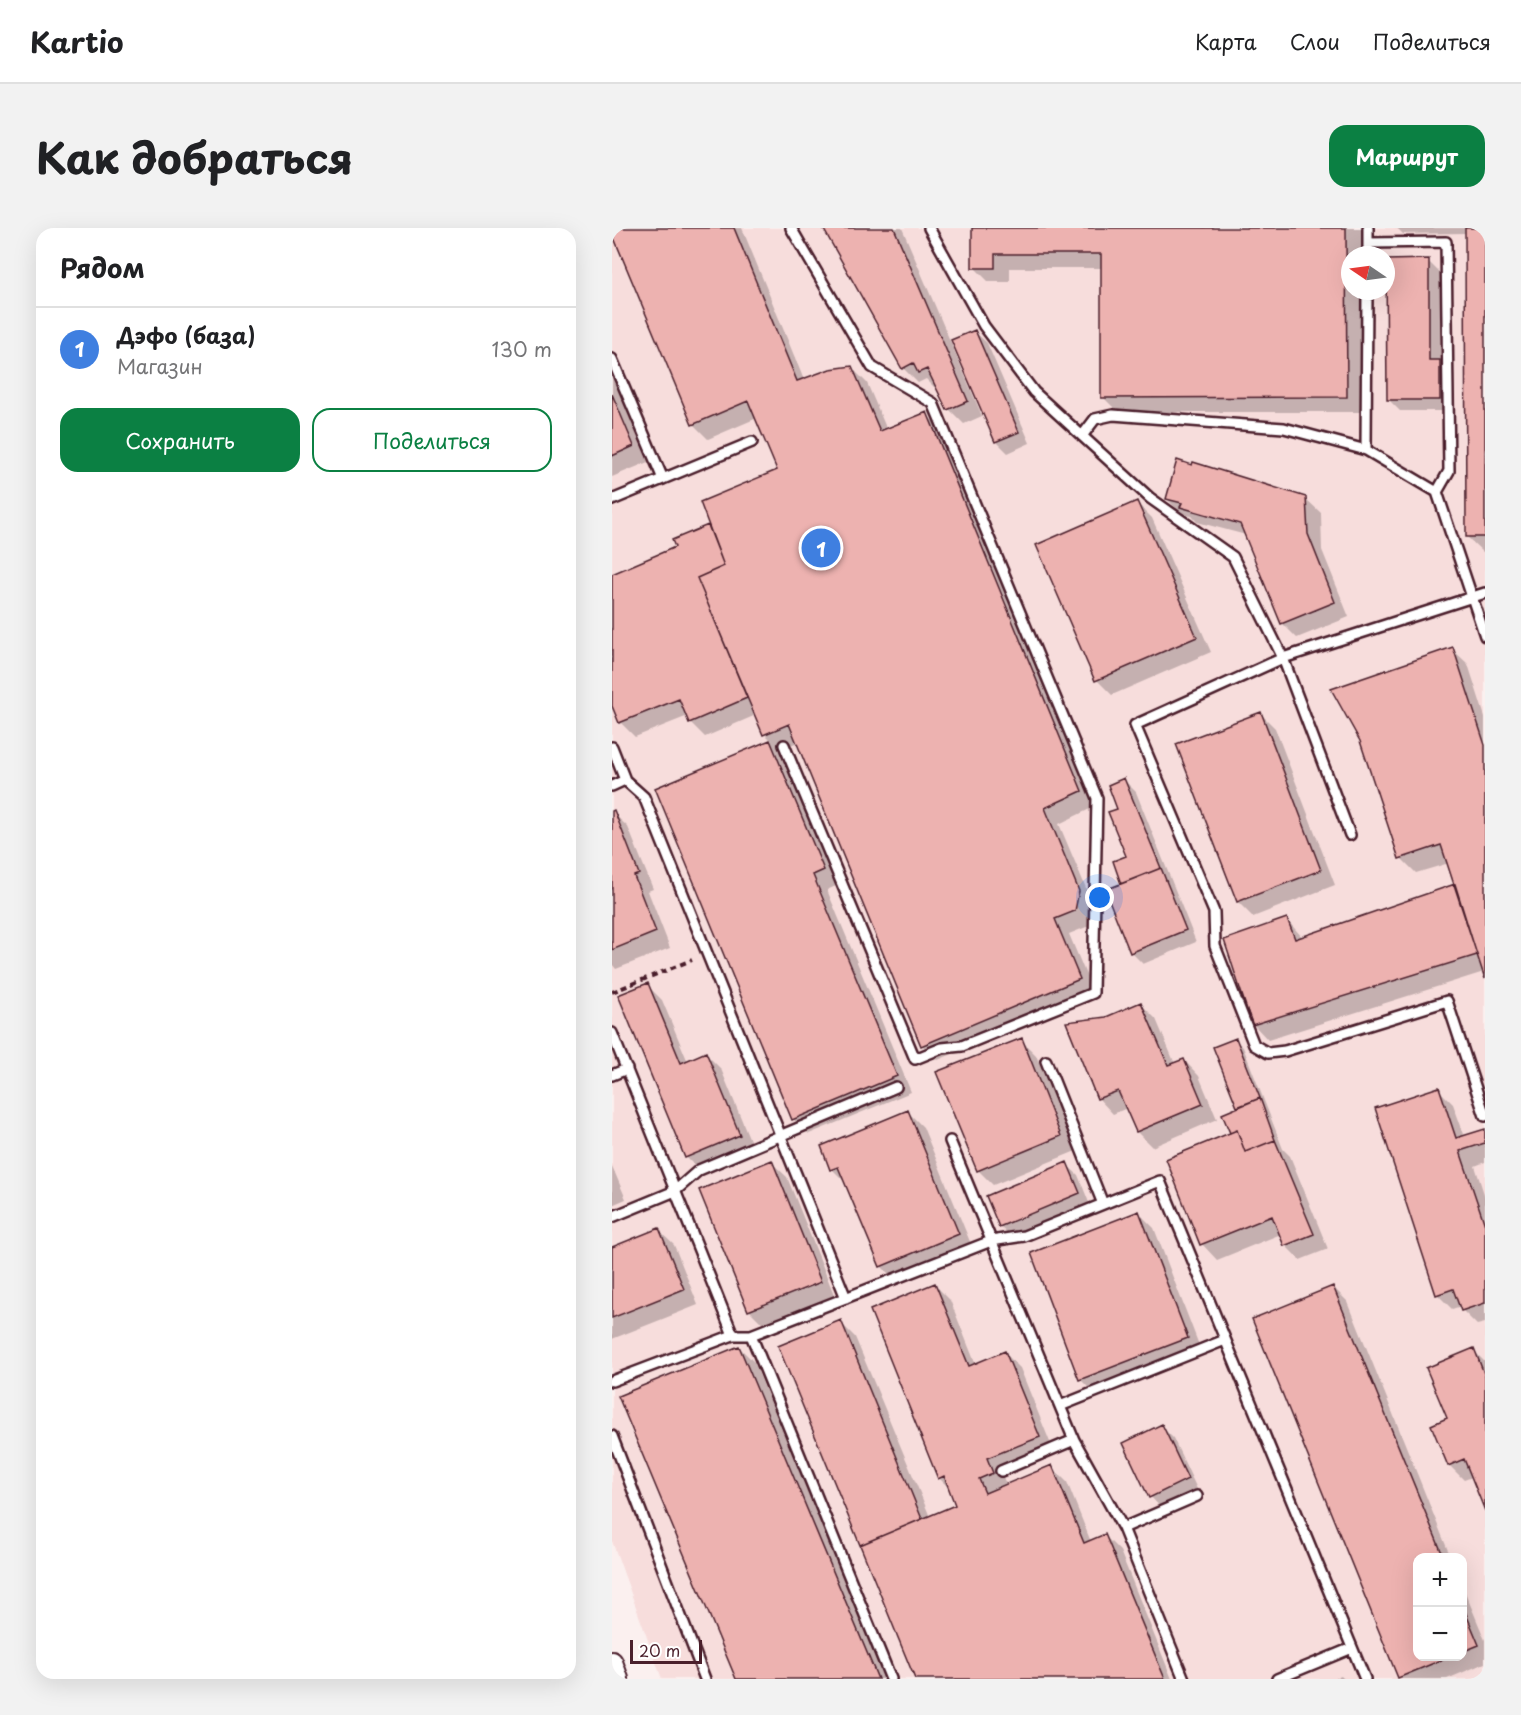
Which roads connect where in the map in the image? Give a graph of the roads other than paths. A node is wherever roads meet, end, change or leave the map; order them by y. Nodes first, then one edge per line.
1 (791, 228) edge
2 (929, 228) edge
3 (1368, 228) edge
4 (1368, 243) joint
5 (1367, 300) edge
6 (612, 359) edge
7 (1082, 436) junction
8 (752, 442) dead end
9 (1366, 450) junction
10 (663, 478) junction
11 (1437, 492) junction
12 (612, 500) edge
13 (1485, 593) edge
14 (1472, 597) junction
15 (1485, 636) edge
16 (1283, 658) junction
17 (784, 746) dead end
18 (612, 747) edge
19 (626, 780) junction
20 (612, 786) edge
21 (1350, 835) dead end
22 (612, 1033) edge
23 (1046, 1061) dead end
24 (627, 1069) junction
25 (612, 1075) edge
26 (896, 1087) dead end
27 (1485, 1116) edge
28 (780, 1135) junction
29 (950, 1141) dead end
30 (675, 1191) junction
31 (1103, 1204) junction
32 (612, 1217) edge
33 (991, 1241) junction
34 (846, 1298) junction
35 (733, 1335) junction
36 (751, 1335) junction
37 (1225, 1340) junction
38 (612, 1381) edge
39 (1060, 1406) junction
40 (612, 1436) edge
41 (1074, 1440) junction
42 (1001, 1471) dead end
43 (1197, 1496) dead end
44 (1123, 1528) junction
45 (1352, 1648) junction
46 (612, 1662) edge
47 (618, 1679) edge
48 (705, 1679) edge
49 (891, 1679) edge
50 (1184, 1679) edge
51 (1277, 1679) edge
52 (1365, 1679) edge

1 - 17 lane
2 - 7 lane
3 - 4 lane
4 - 11 lane
5 - 9 lane
6 - 10 lane
7 - 9 lane
7 - 16 lane
8 - 10 lane
9 - 11 lane
10 - 12 lane
11 - 14 lane
13 - 14 lane
14 - 15 lane
14 - 16 lane
16 - 21 lane
16 - 27 lane
18 - 19 lane
19 - 20 lane
19 - 28 lane
22 - 24 lane
23 - 31 lane
24 - 25 lane
24 - 30 lane
26 - 28 lane
28 - 30 lane
28 - 34 lane
29 - 33 lane
30 - 32 lane
30 - 35 lane
31 - 33 lane
31 - 37 lane
33 - 34 lane
33 - 39 lane
34 - 36 lane
35 - 36 lane
35 - 38 lane
36 - 49 lane
37 - 39 lane
37 - 45 lane
39 - 41 lane
40 - 48 lane
41 - 42 lane
41 - 44 lane
43 - 44 lane
44 - 50 lane
45 - 51 lane
45 - 52 lane
46 - 47 street

